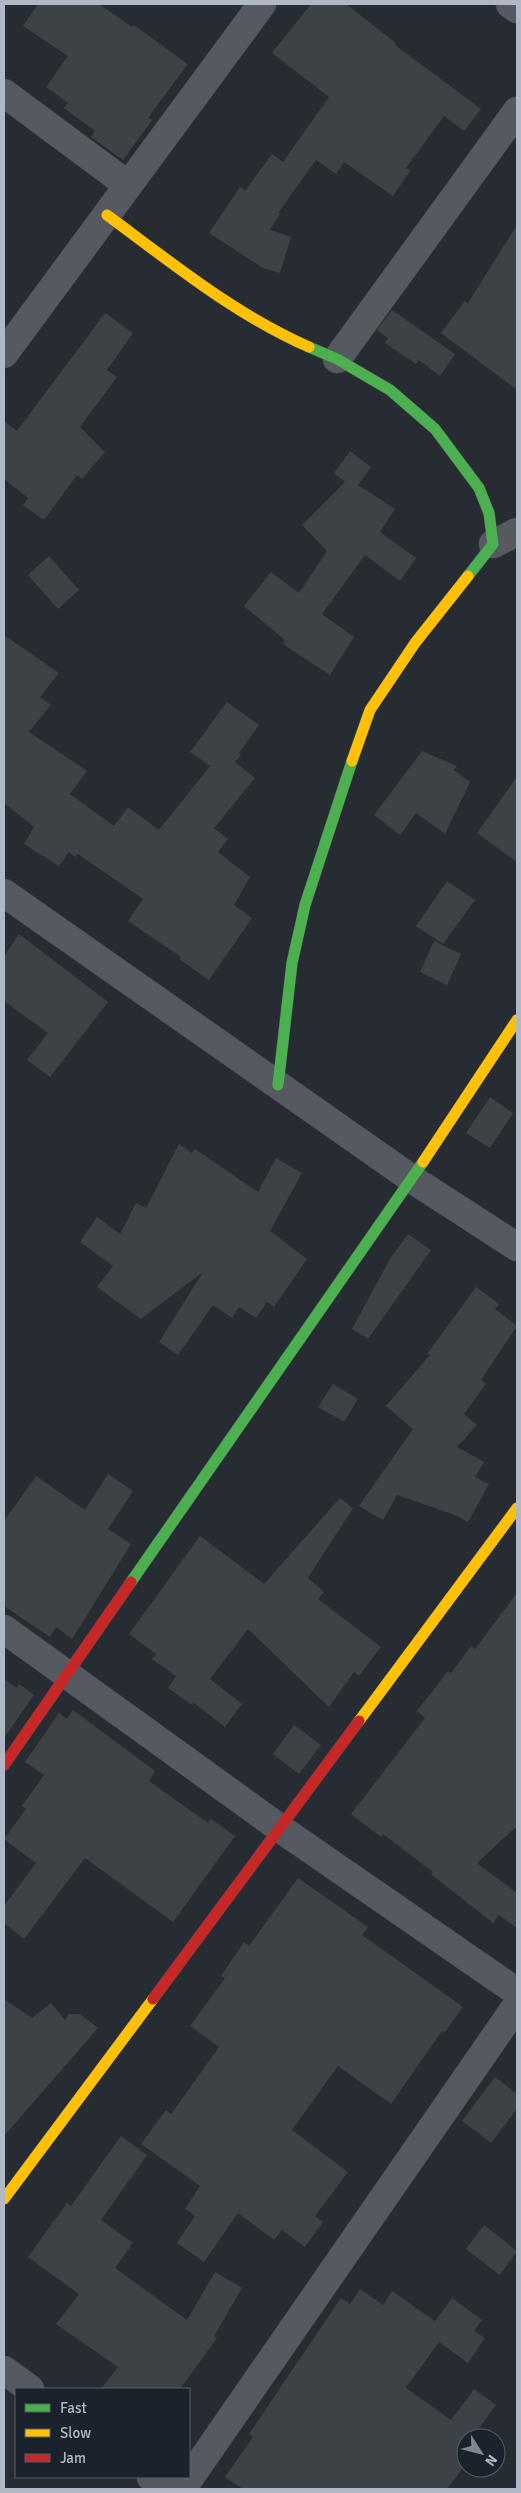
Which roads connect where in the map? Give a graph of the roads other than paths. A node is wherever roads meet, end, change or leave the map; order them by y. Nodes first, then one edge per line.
1 (262, 4) edge
2 (510, 4) edge
3 (517, 9) edge
4 (4, 94) edge
5 (517, 111) edge
6 (128, 185) junction
7 (107, 215) junction
8 (4, 354) edge
9 (338, 360) junction
10 (505, 538) edge
11 (4, 893) edge
12 (517, 1020) edge
13 (278, 1085) junction
14 (412, 1179) junction
15 (517, 1247) edge
16 (517, 1508) edge
17 (4, 1629) edge
18 (66, 1675) junction
19 (4, 1765) edge
20 (281, 1829) junction
21 (517, 1992) edge
22 (517, 2005) edge
23 (4, 2199) edge
24 (4, 2370) edge
25 (29, 2388) edge
26 (190, 2477) edge
27 (152, 2478) edge
28 (190, 2478) edge
29 (168, 2489) edge
30 (182, 2489) edge

1 - 6 street
2 - 3 street
4 - 6 street
5 - 9 street
6 - 7 street
7 - 8 street
7 - 9 street
9 - 10 street
10 - 13 street
11 - 13 street
12 - 14 street
13 - 14 street
14 - 15 street
14 - 18 street
16 - 20 street
17 - 18 street
18 - 19 street
18 - 20 street
20 - 21 street
20 - 23 street
22 - 26 street
24 - 25 street
27 - 29 street
28 - 30 street

